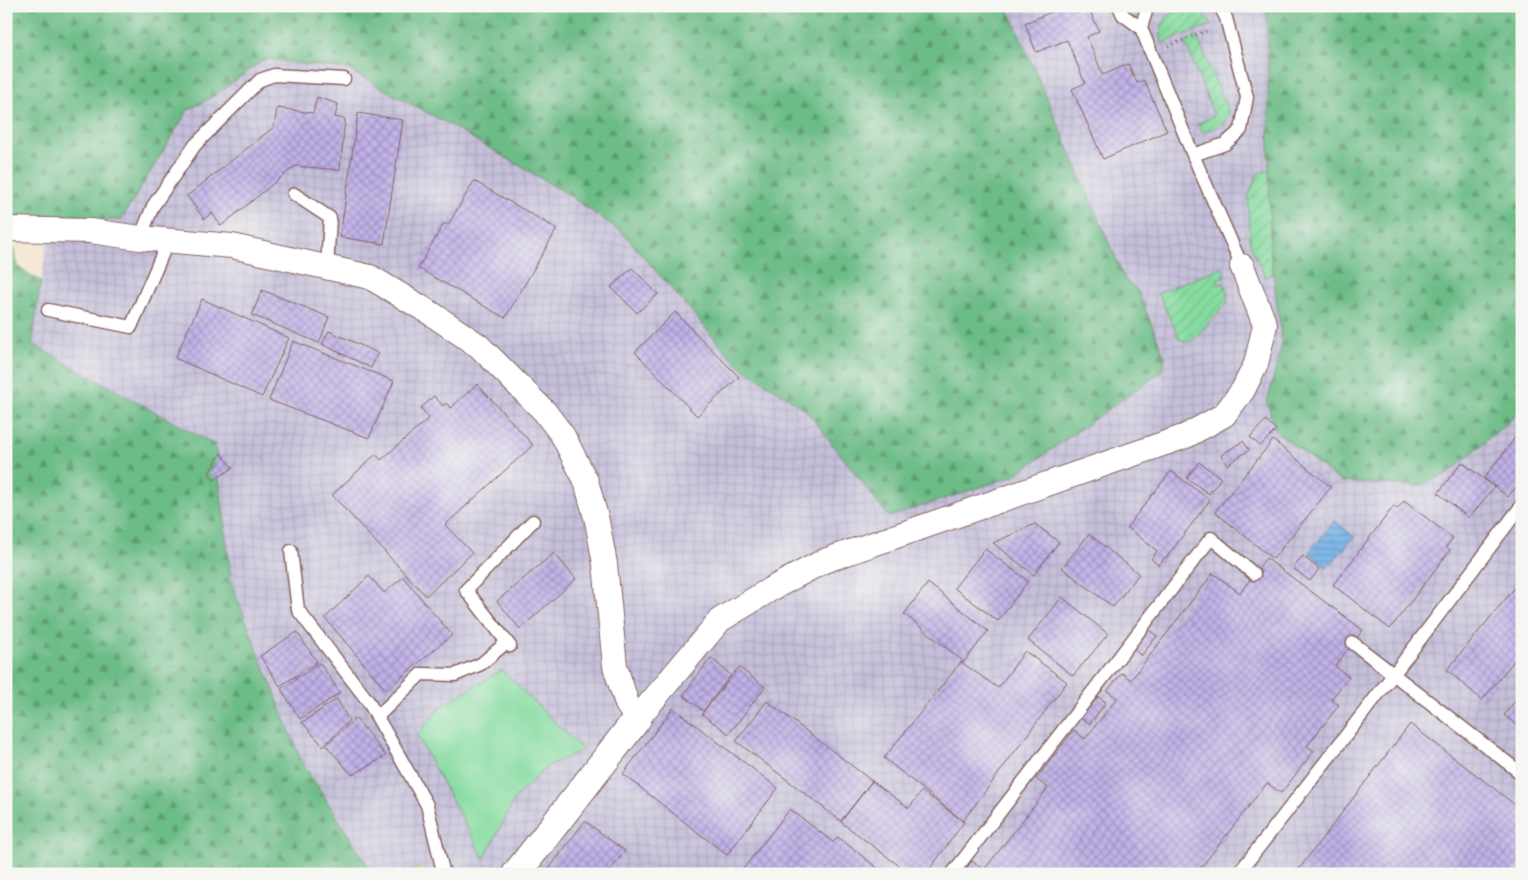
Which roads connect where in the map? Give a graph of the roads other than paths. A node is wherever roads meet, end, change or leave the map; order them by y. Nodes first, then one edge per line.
1 (1119, 6) edge
2 (1151, 6) edge
3 (1220, 6) edge
4 (1141, 28) junction
5 (344, 79) dead end
6 (1193, 155) junction
7 (294, 194) dead end
8 (6, 229) edge
9 (140, 238) junction
10 (168, 241) junction
11 (1242, 266) joint
12 (327, 267) junction
13 (48, 310) dead end
14 (1522, 505) edge
15 (533, 521) dead end
16 (292, 552) dead end
17 (1254, 574) dead end
18 (1353, 643) dead end
19 (1393, 675) junction
20 (377, 717) junction
21 (637, 719) junction
22 (1522, 774) edge
23 (445, 874) edge
24 (516, 874) edge
25 (952, 874) edge
26 (1238, 874) edge

1 - 4 lane
2 - 4 lane
3 - 6 lane
4 - 6 lane
5 - 9 lane
6 - 11 lane
7 - 12 lane
8 - 9 street
9 - 10 street
10 - 12 street
10 - 13 lane
11 - 21 street
12 - 21 street
14 - 19 lane
15 - 20 lane
16 - 20 lane
17 - 25 lane
18 - 19 lane
19 - 22 lane
19 - 26 lane
20 - 23 lane
21 - 24 street

